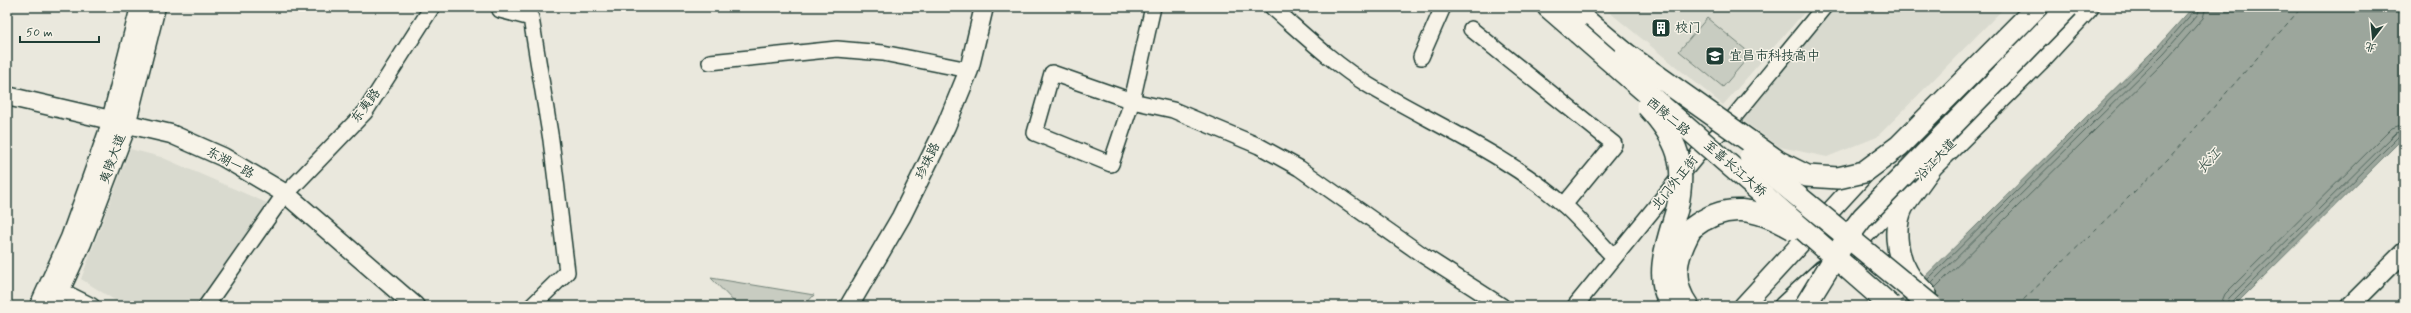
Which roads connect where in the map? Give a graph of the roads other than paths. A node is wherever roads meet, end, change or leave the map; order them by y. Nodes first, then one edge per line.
1 (140, 7) edge
2 (156, 7) edge
3 (432, 7) edge
4 (984, 7) edge
5 (995, 7) edge
6 (1154, 7) edge
7 (1272, 7) edge
8 (1443, 7) edge
9 (1536, 7) edge
10 (1548, 7) edge
11 (1570, 7) edge
12 (1582, 7) edge
13 (1824, 7) edge
14 (2030, 7) edge
15 (2037, 7) edge
16 (2051, 7) edge
17 (2068, 7) edge
18 (2082, 7) edge
19 (2088, 7) edge
20 (500, 10) dead end
21 (1471, 29) dead end
22 (1578, 33) junction
23 (1625, 53) junction
24 (1421, 57) dead end
25 (710, 62) dead end
26 (969, 70) junction
27 (7, 96) edge
28 (1132, 100) junction
29 (7, 104) edge
30 (117, 127) junction
31 (1724, 129) junction
32 (1704, 148) junction
33 (283, 198) junction
34 (1564, 205) junction
35 (1827, 214) junction
36 (1806, 237) junction
37 (1860, 240) junction
38 (2404, 252) edge
39 (1830, 253) junction
40 (1614, 257) junction
41 (57, 298) edge
42 (39, 306) edge
43 (92, 306) edge
44 (206, 306) edge
45 (401, 306) edge
46 (414, 306) edge
47 (532, 306) edge
48 (849, 306) edge
49 (862, 306) edge
50 (1502, 306) edge
51 (1575, 306) edge
52 (1671, 306) edge
53 (1688, 306) edge
54 (1743, 306) edge
55 (1783, 306) edge
56 (1789, 306) edge
57 (1805, 306) edge
58 (1891, 306) edge
59 (1932, 306) edge
60 (1936, 306) edge
61 (2350, 306) edge

1 - 30 main road, 夷陵大道
2 - 30 main road, 夷陵大道
3 - 33 street, 东夷路
4 - 26 main road, 珍珠路
5 - 49 main road, 珍珠路
6 - 28 street
7 - 34 street
8 - 24 street
9 - 32 main road, 西陵二路
10 - 22 highway
11 - 23 highway
12 - 31 main road, 西陵二路
13 - 31 street, 北门外正街
14 - 35 main road
15 - 23 highway, bridge
16 - 56 highway, bridge
17 - 57 highway, bridge
18 - 37 main road, 沿江大道
19 - 60 highway
20 - 47 street
21 - 34 street
22 - 39 highway, 至喜长江大桥, bridge
22 - 52 highway, bridge
23 - 59 highway, 至喜长江大桥, bridge
25 - 26 street
26 - 48 main road, 珍珠路
27 - 30 main road
28 - 28 street
28 - 50 street
29 - 30 main road
30 - 33 main road
30 - 41 main road, 夷陵大道
30 - 42 main road, 夷陵大道
31 - 32 street, 北门外正街
31 - 35 main road, 西陵二路
32 - 36 main road, 西陵二路
32 - 40 street, 北门外正街
33 - 44 street, 东夷路
33 - 45 main road
33 - 46 main road
34 - 40 street
35 - 36 main road
35 - 37 main road, 西陵二路
36 - 39 main road, 西陵二路
36 - 54 main road
37 - 39 main road, 沿江大道
38 - 61 main road
39 - 53 highway, bridge
39 - 55 main road, 沿江大道
39 - 58 highway, 至喜长江大桥, bridge
40 - 51 street, 北门外正街
41 - 43 street

